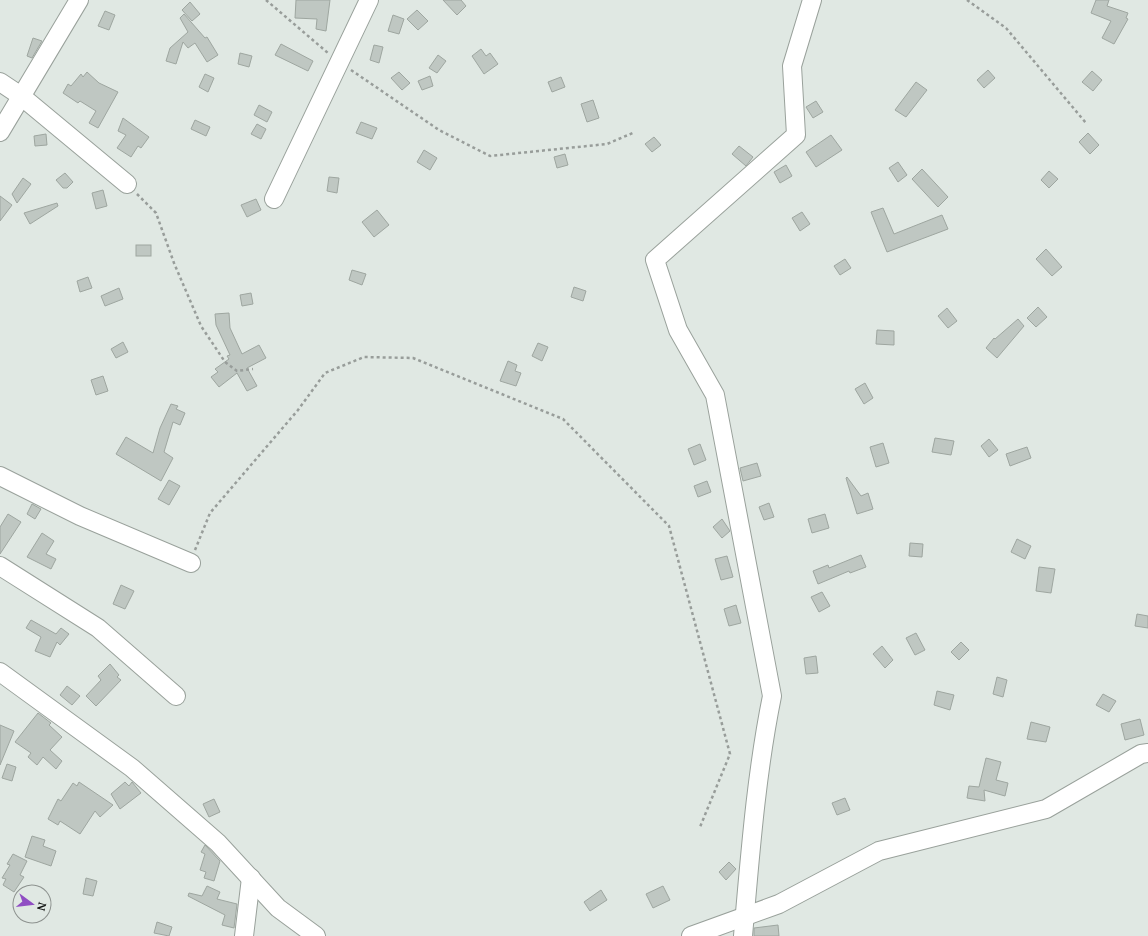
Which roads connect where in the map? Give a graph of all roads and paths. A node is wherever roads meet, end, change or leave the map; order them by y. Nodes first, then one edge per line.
1 (79, 0) edge
2 (266, 0) edge
3 (369, 0) edge
4 (812, 0) edge
5 (967, 0) edge
6 (340, 63) junction
7 (0, 82) edge
8 (21, 96) junction
9 (1086, 123) dead end
10 (0, 132) edge
11 (635, 132) dead end
12 (127, 184) joint
13 (274, 199) dead end
14 (253, 369) dead end
15 (0, 476) edge
16 (190, 562) joint
17 (0, 566) edge
18 (0, 672) edge
19 (176, 696) dead end
20 (1148, 753) edge
21 (700, 828) dead end
22 (251, 878) junction
23 (745, 917) junction
24 (244, 936) edge
25 (316, 936) edge
26 (691, 936) edge
27 (743, 936) edge

1 - 8 street
2 - 6 path
3 - 6 street
4 - 23 street
5 - 9 path
6 - 11 path
6 - 13 street
7 - 8 street
8 - 10 street
8 - 12 street
12 - 14 path
15 - 16 street
16 - 21 path
17 - 19 street
18 - 22 street
20 - 23 street
22 - 24 street
22 - 25 street
23 - 26 street
23 - 27 street

